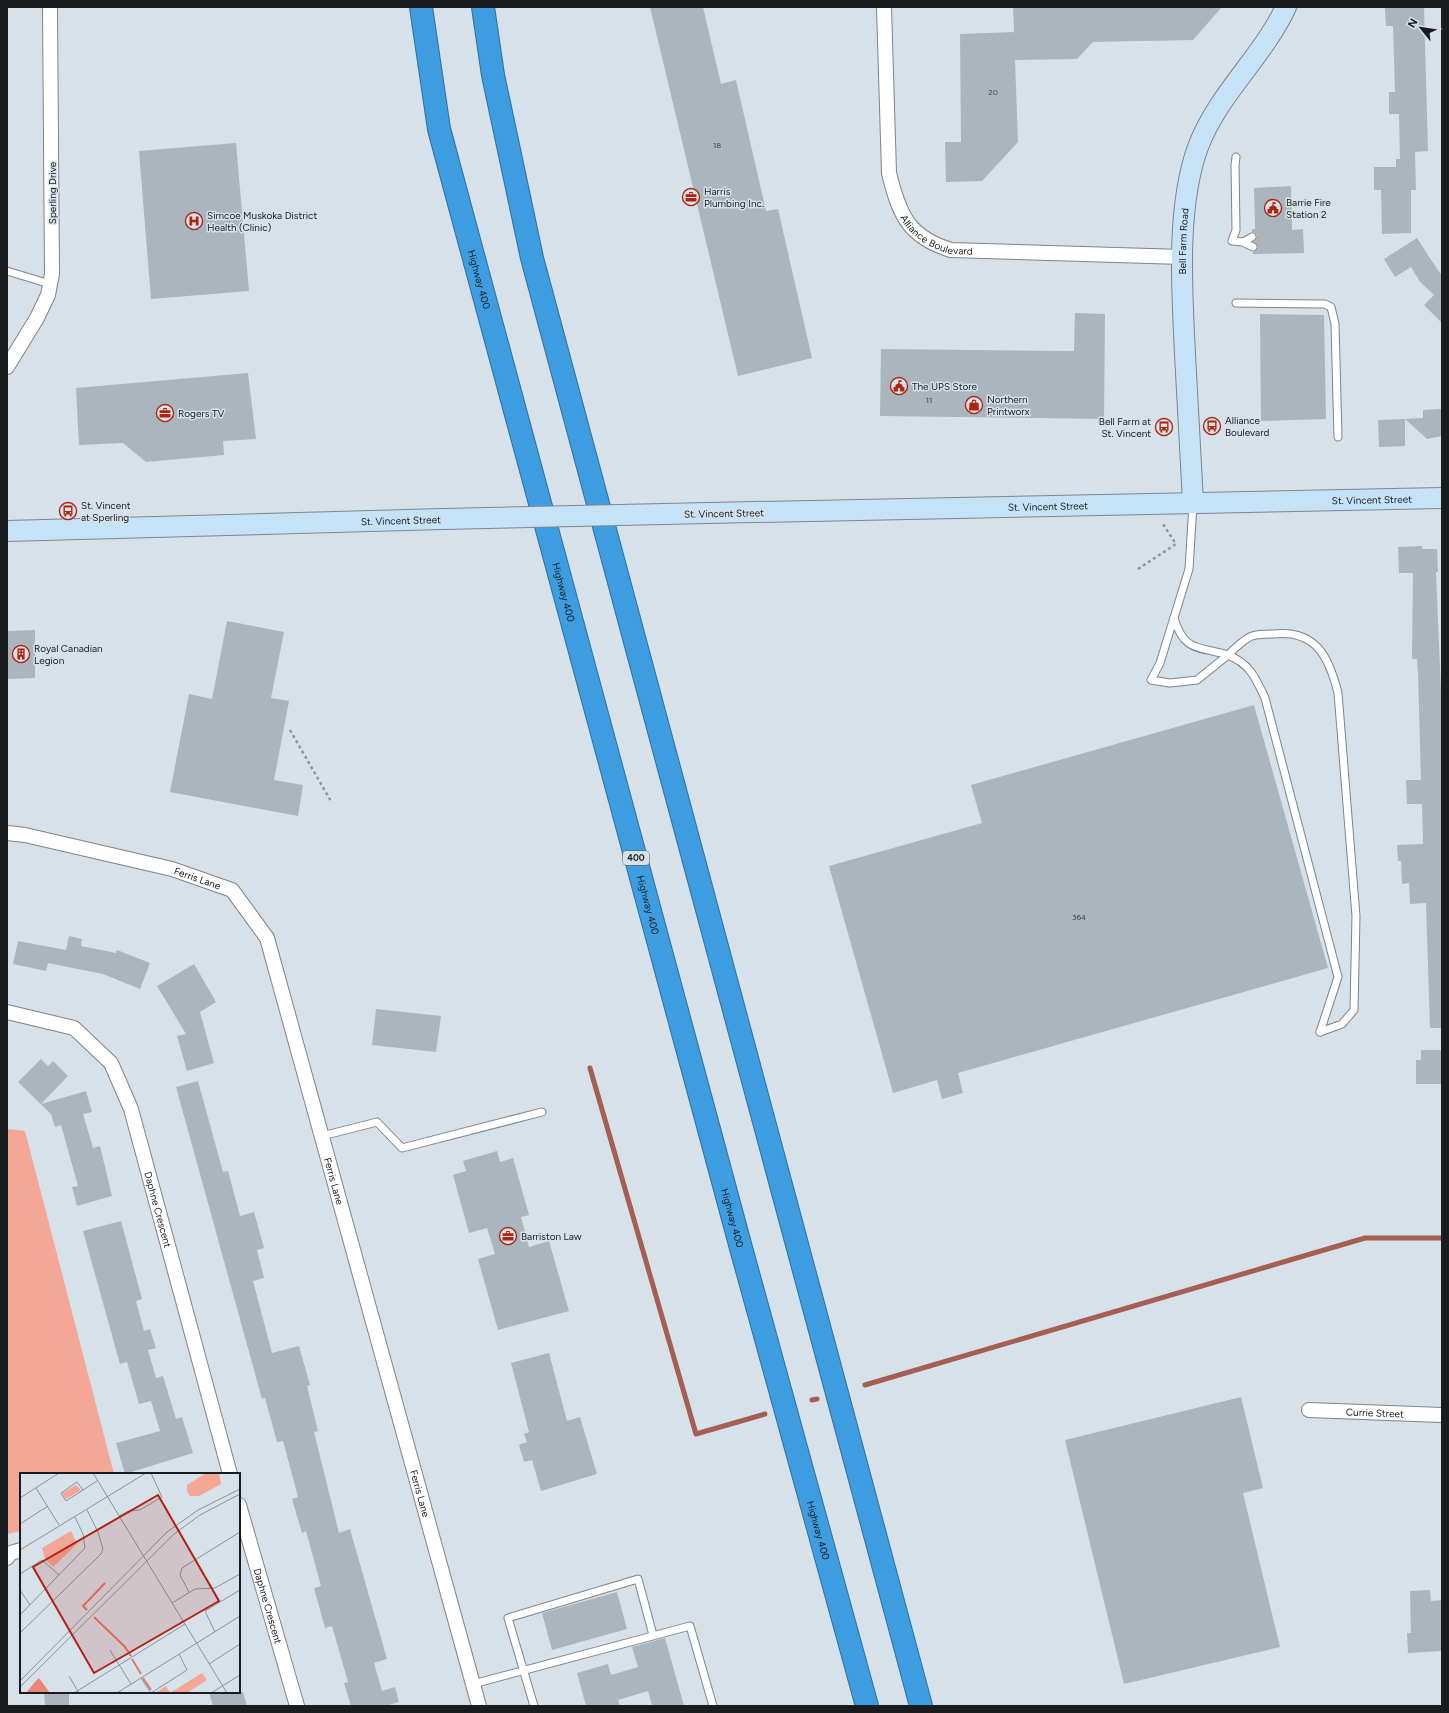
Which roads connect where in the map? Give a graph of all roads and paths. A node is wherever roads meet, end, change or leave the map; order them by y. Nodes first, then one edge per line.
1 (50, 7) edge
2 (421, 7) edge
3 (484, 7) edge
4 (884, 7) edge
5 (1286, 7) edge
6 (1236, 157) dead end
7 (1252, 237) dead end
8 (1243, 242) junction
9 (1253, 247) dead end
10 (1183, 257) junction
11 (7, 271) edge
12 (50, 284) junction
13 (1236, 303) dead end
14 (7, 367) edge
15 (1338, 437) dead end
16 (1442, 498) edge
17 (1193, 502) junction
18 (1163, 524) dead end
19 (7, 531) edge
20 (1138, 569) dead end
21 (1174, 618) junction
22 (1228, 655) junction
23 (290, 730) dead end
24 (332, 803) dead end
25 (7, 833) edge
26 (7, 1012) edge
27 (542, 1112) dead end
28 (322, 1136) junction
29 (1309, 1410) dead end
30 (1442, 1415) edge
31 (230, 1473) edge
32 (240, 1508) edge
33 (20, 1550) edge
34 (7, 1558) edge
35 (653, 1635) junction
36 (524, 1671) junction
37 (473, 1684) junction
38 (297, 1706) edge
39 (479, 1706) edge
40 (534, 1706) edge
41 (713, 1706) edge
42 (867, 1706) edge
43 (921, 1706) edge

1 - 12 street, Sperling Drive
2 - 42 highway, Highway 400 / 400
3 - 43 highway
4 - 10 street, Alliance Boulevard
5 - 10 main road, Bell Farm Road
6 - 8 lane
7 - 8 lane
8 - 9 lane
10 - 17 main road, Bell Farm Road
11 - 12 lane
12 - 14 street, Sperling Drive
13 - 15 lane
16 - 17 main road, St. Vincent Street
17 - 19 main road, St. Vincent Street, bridge
17 - 21 lane
18 - 20 path
21 - 22 lane
21 - 22 lane
22 - 22 lane
23 - 24 path
25 - 28 street, Ferris Lane
26 - 31 street, Daphne Crescent
27 - 28 lane
28 - 37 street, Ferris Lane
29 - 30 street, Currie Street
32 - 38 street, Daphne Crescent
33 - 34 street
35 - 36 lane
35 - 36 lane
35 - 41 lane
36 - 37 lane
36 - 40 lane
37 - 39 street, Ferris Lane

